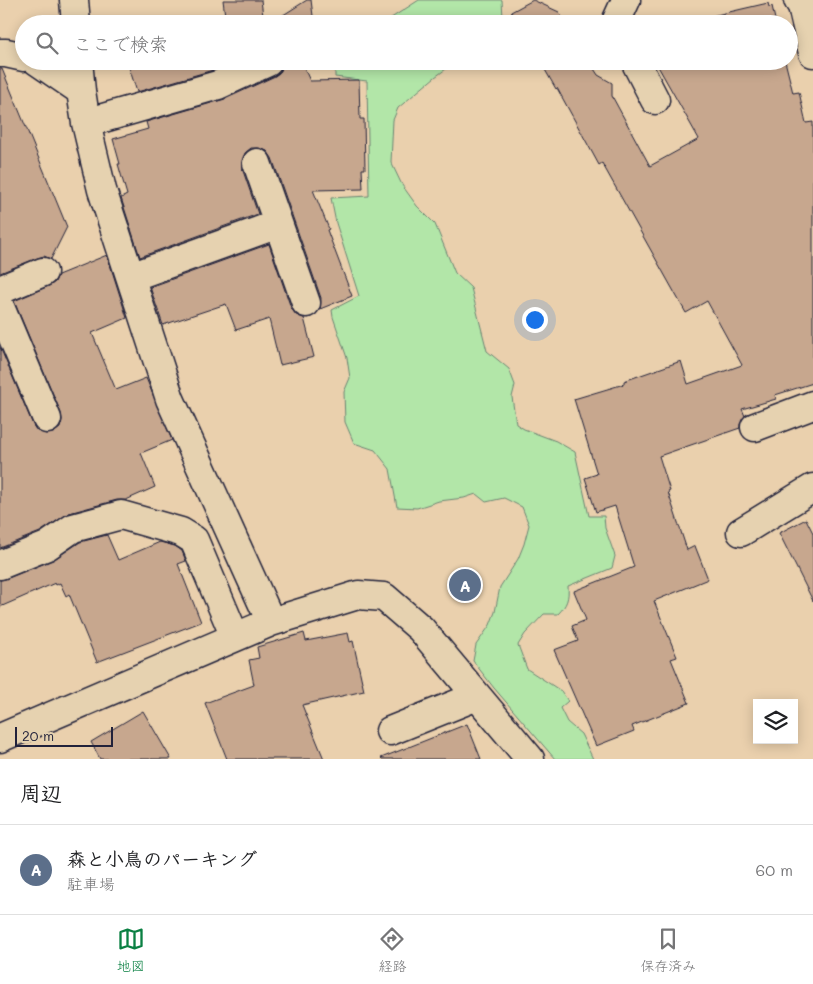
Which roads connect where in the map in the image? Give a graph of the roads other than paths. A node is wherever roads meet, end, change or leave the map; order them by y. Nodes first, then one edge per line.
1 (74, 0) edge
2 (626, 0) edge
3 (798, 0) edge
4 (75, 15) edge
5 (619, 15) edge
6 (0, 53) edge
7 (813, 53) edge
8 (15, 54) edge
9 (49, 70) edge
10 (79, 70) edge
11 (251, 70) edge
12 (640, 70) edge
13 (80, 91) junction
14 (656, 100) dead end
15 (86, 123) junction
16 (257, 163) dead end
17 (278, 224) junction
18 (43, 272) dead end
19 (131, 277) junction
20 (0, 290) edge
21 (306, 304) dead end
22 (0, 307) edge
23 (813, 405) edge
24 (46, 419) dead end
25 (755, 427) dead end
26 (813, 488) edge
27 (742, 532) dead end
28 (0, 565) edge
29 (271, 622) junction
30 (235, 637) junction
31 (477, 696) junction
32 (390, 731) dead end
33 (0, 738) edge
34 (530, 759) edge

1 - 4 street
2 - 5 street
3 - 7 street
6 - 8 street
9 - 13 street
10 - 13 street
11 - 15 street
12 - 14 street
13 - 15 street
15 - 19 street
16 - 17 street
17 - 19 street
17 - 21 street
18 - 20 street
19 - 29 street
22 - 24 street
23 - 25 street
26 - 27 street
28 - 30 street
29 - 30 street
29 - 31 street
30 - 33 street
31 - 32 street
31 - 34 street

